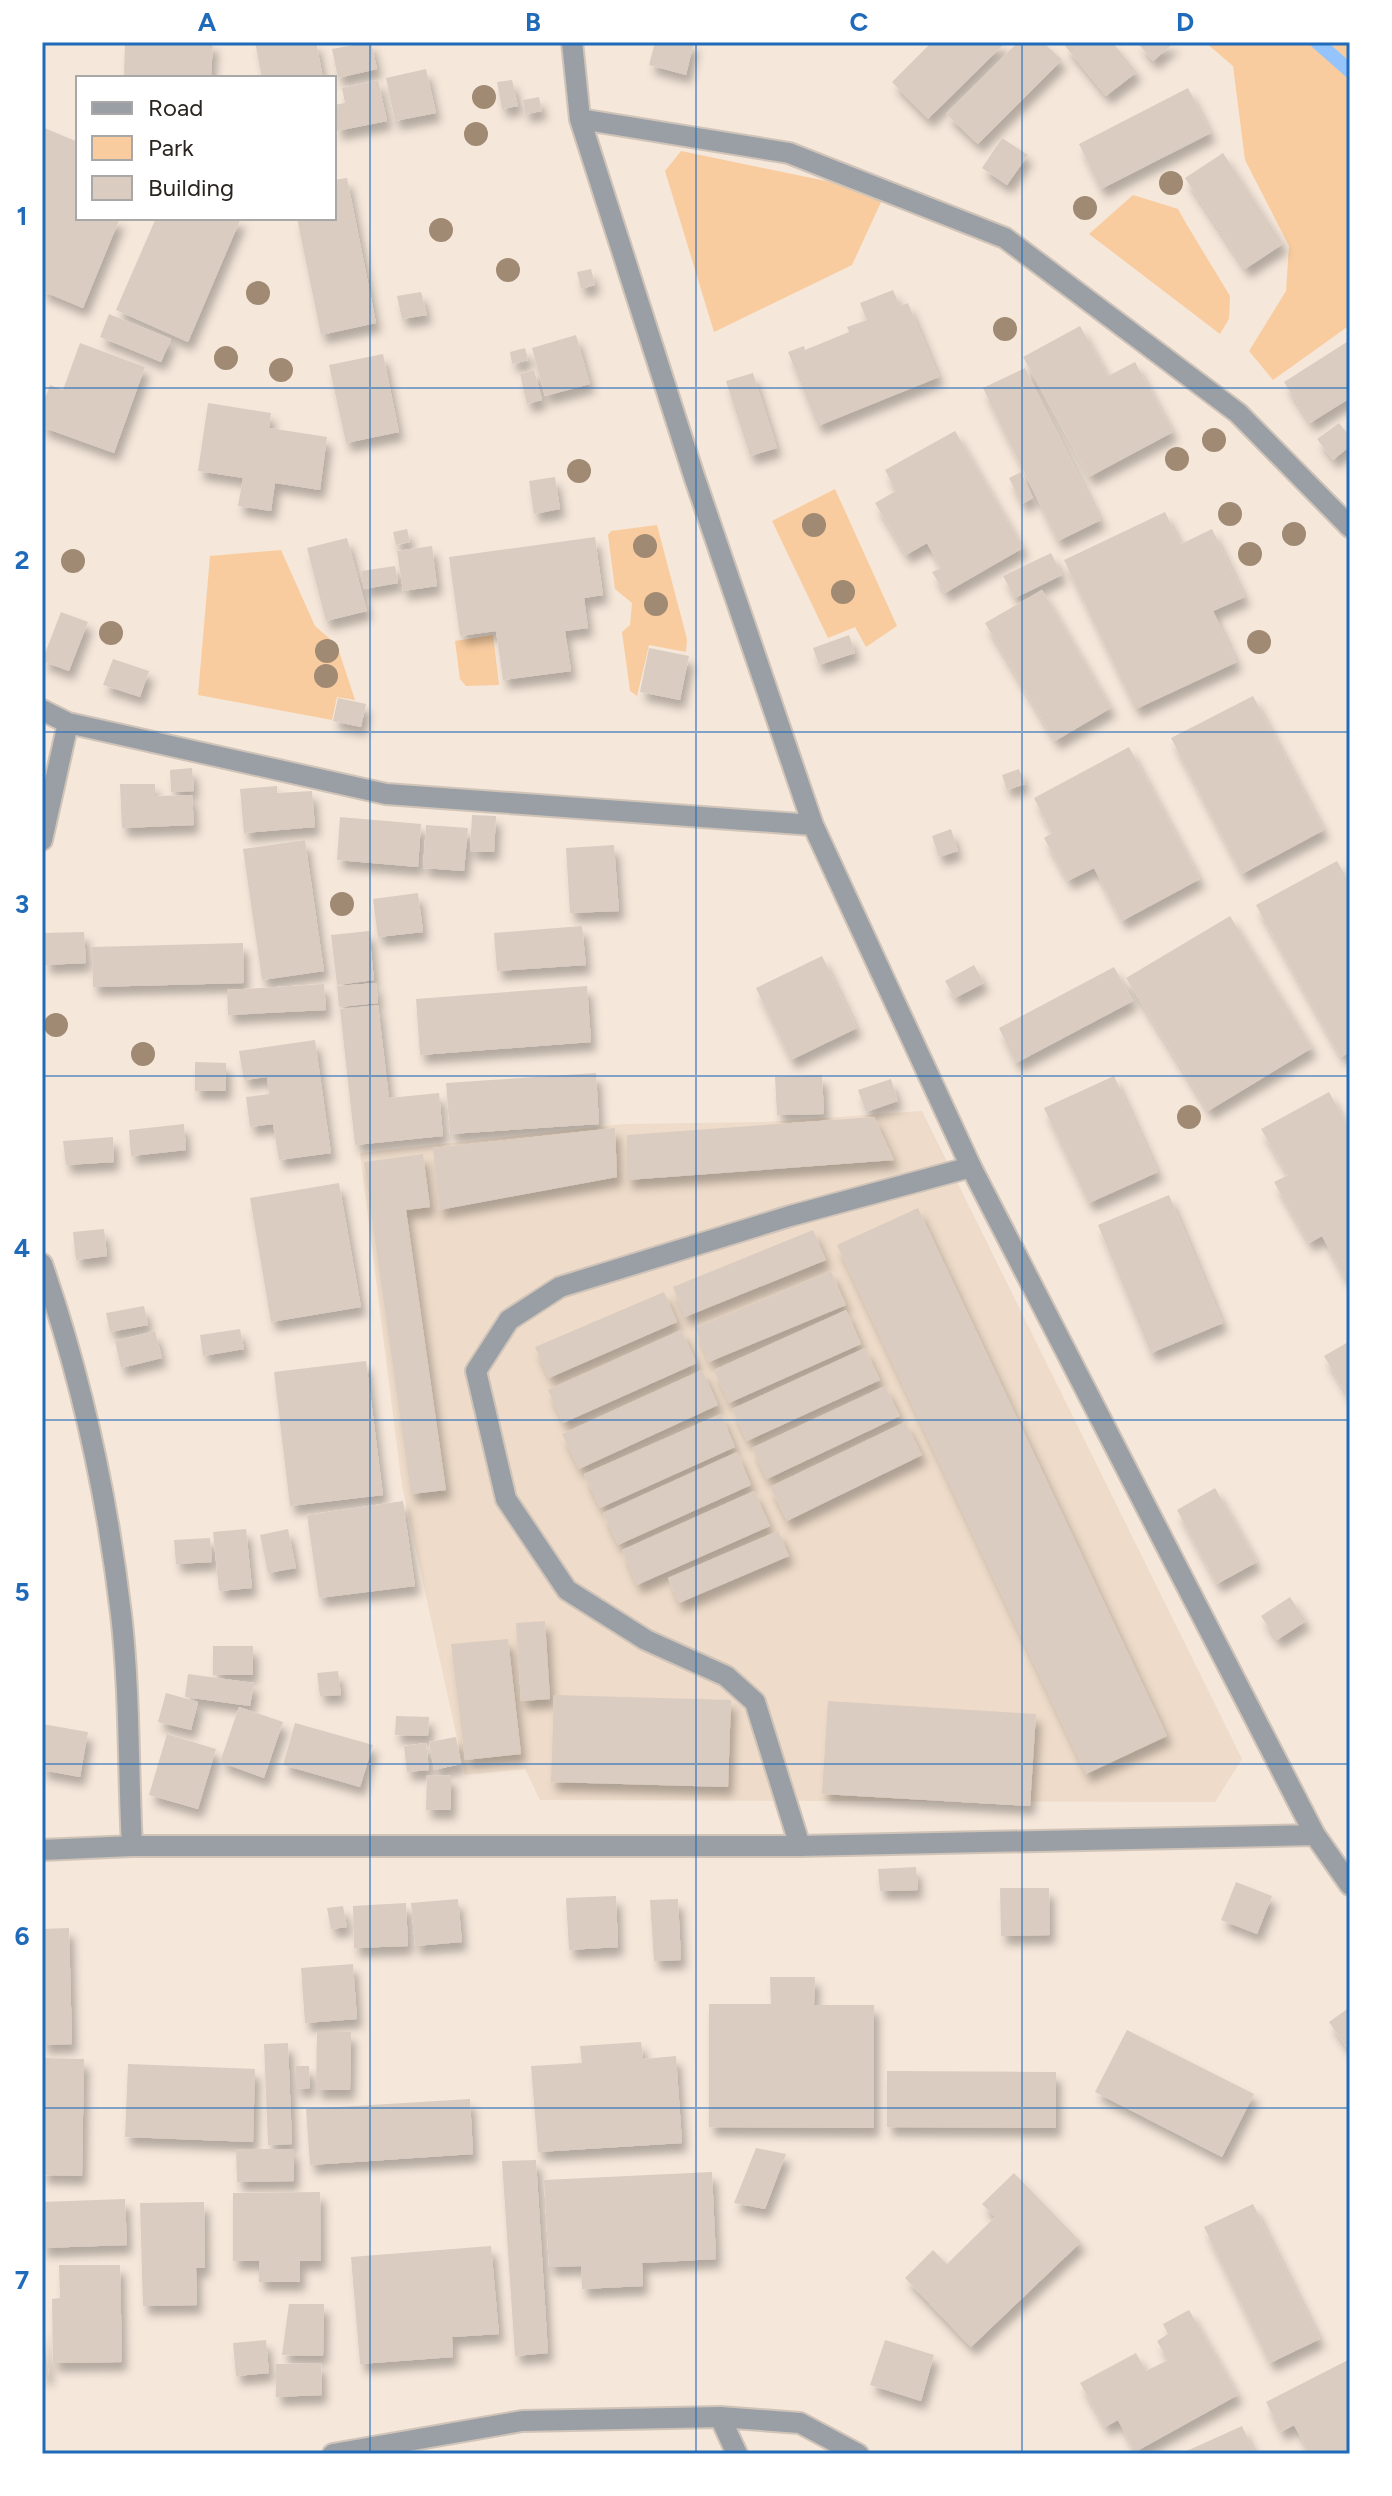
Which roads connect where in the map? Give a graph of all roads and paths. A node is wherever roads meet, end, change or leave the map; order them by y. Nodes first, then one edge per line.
1 (572, 42) edge
2 (580, 119) junction
3 (1350, 527) edge
4 (42, 710) edge
5 (68, 723) junction
6 (813, 825) junction
7 (42, 840) edge
8 (971, 1167) junction
9 (42, 1264) edge
10 (1315, 1835) junction
11 (132, 1846) junction
12 (800, 1846) junction
13 (42, 1850) edge
14 (1350, 1885) edge
15 (720, 2417) junction
16 (333, 2454) edge
17 (737, 2454) edge
18 (858, 2454) edge

1 - 2 street
2 - 3 street
2 - 6 street
4 - 5 street
5 - 6 street
5 - 7 street
6 - 8 street
8 - 10 street
8 - 12 street
9 - 11 street
10 - 12 street
10 - 14 street
11 - 12 street
11 - 13 street
15 - 16 street
15 - 17 street
15 - 18 street

